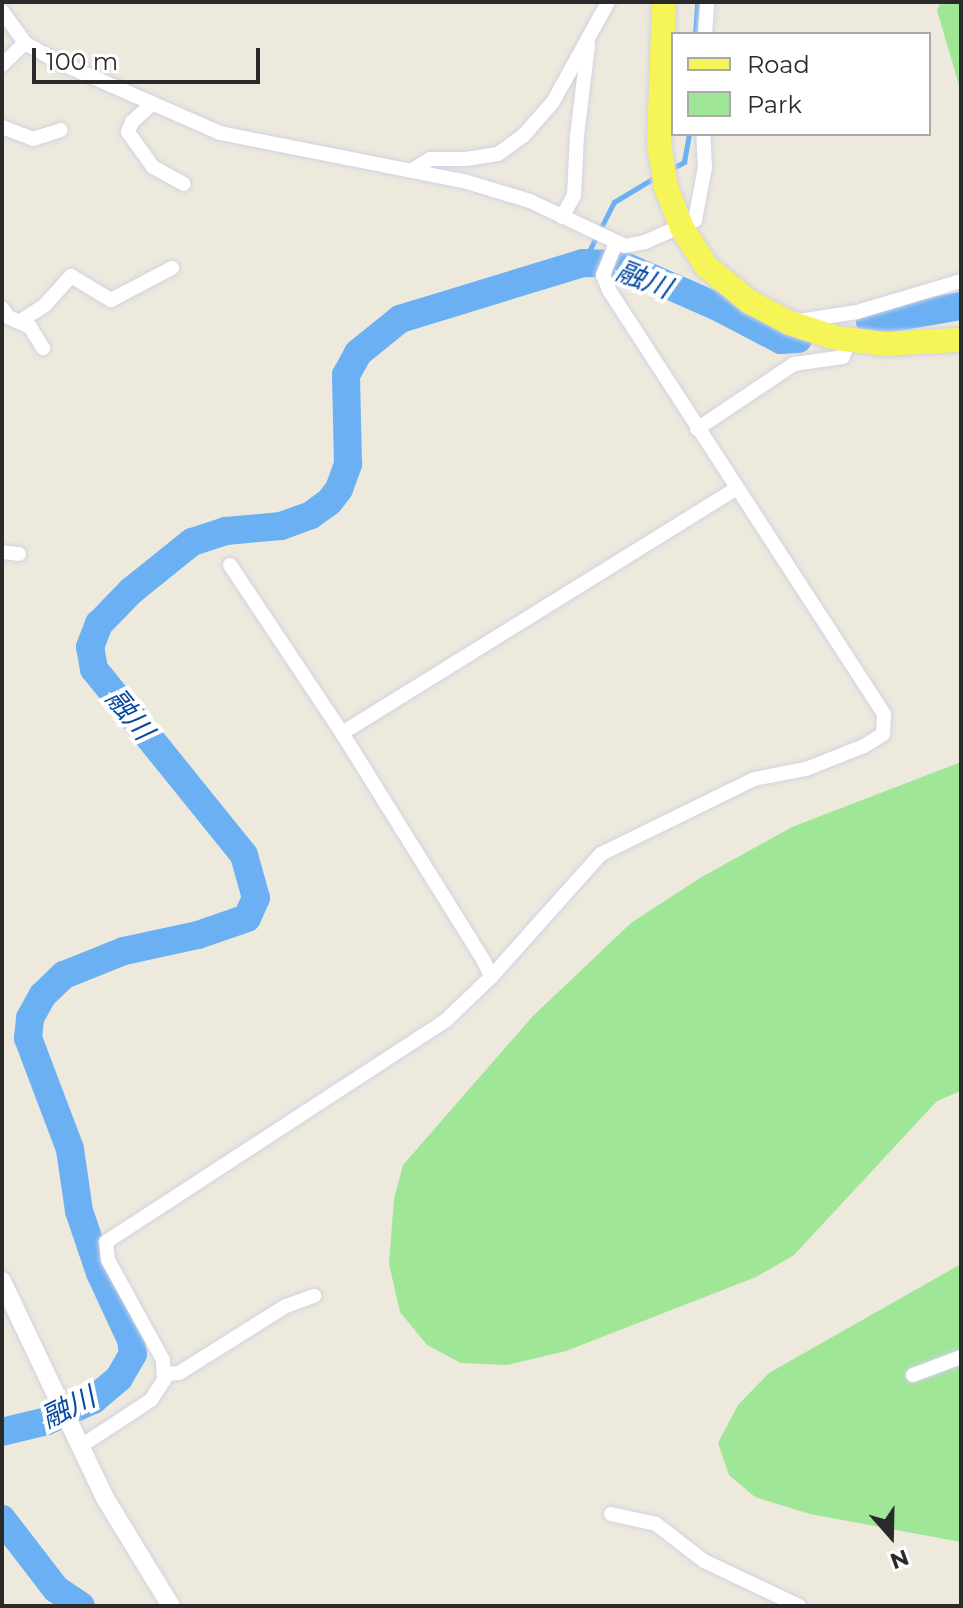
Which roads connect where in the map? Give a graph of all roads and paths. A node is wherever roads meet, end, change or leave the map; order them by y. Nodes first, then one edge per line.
1 (608, 2) edge
2 (664, 2) edge
3 (707, 2) edge
4 (2, 11) edge
5 (705, 32) edge
6 (590, 37) junction
7 (25, 43) junction
8 (2, 65) edge
9 (152, 104) junction
10 (2, 127) edge
11 (61, 130) dead end
12 (703, 136) edge
13 (411, 171) junction
14 (184, 184) dead end
15 (562, 217) junction
16 (682, 228) junction
17 (616, 242) junction
18 (172, 268) dead end
19 (961, 281) edge
20 (2, 308) edge
21 (19, 322) junction
22 (790, 323) junction
23 (849, 340) junction
24 (961, 340) edge
25 (43, 348) dead end
26 (697, 429) junction
27 (735, 489) junction
28 (2, 552) edge
29 (19, 554) dead end
30 (230, 565) dead end
31 (342, 733) junction
32 (491, 977) junction
33 (2, 1281) edge
34 (314, 1296) dead end
35 (961, 1357) edge
36 (164, 1374) junction
37 (913, 1375) dead end
38 (81, 1446) junction
39 (611, 1514) dead end
40 (171, 1606) edge
41 (799, 1606) edge

1 - 6 street
2 - 16 main road
3 - 5 street
4 - 7 street
6 - 13 street
6 - 15 street
7 - 8 street
7 - 9 street
9 - 13 street
9 - 14 street
10 - 11 street
12 - 16 street
13 - 15 street
15 - 17 street
16 - 17 street
16 - 22 main road
17 - 26 street
18 - 21 street
19 - 22 street
20 - 21 street
21 - 25 street
22 - 23 main road
23 - 24 main road
23 - 26 street
26 - 27 street
27 - 31 street
27 - 32 street
28 - 29 street
30 - 31 street
31 - 32 street
32 - 36 street
33 - 38 street
34 - 36 street
35 - 37 street
36 - 38 street
38 - 40 street
39 - 41 street

